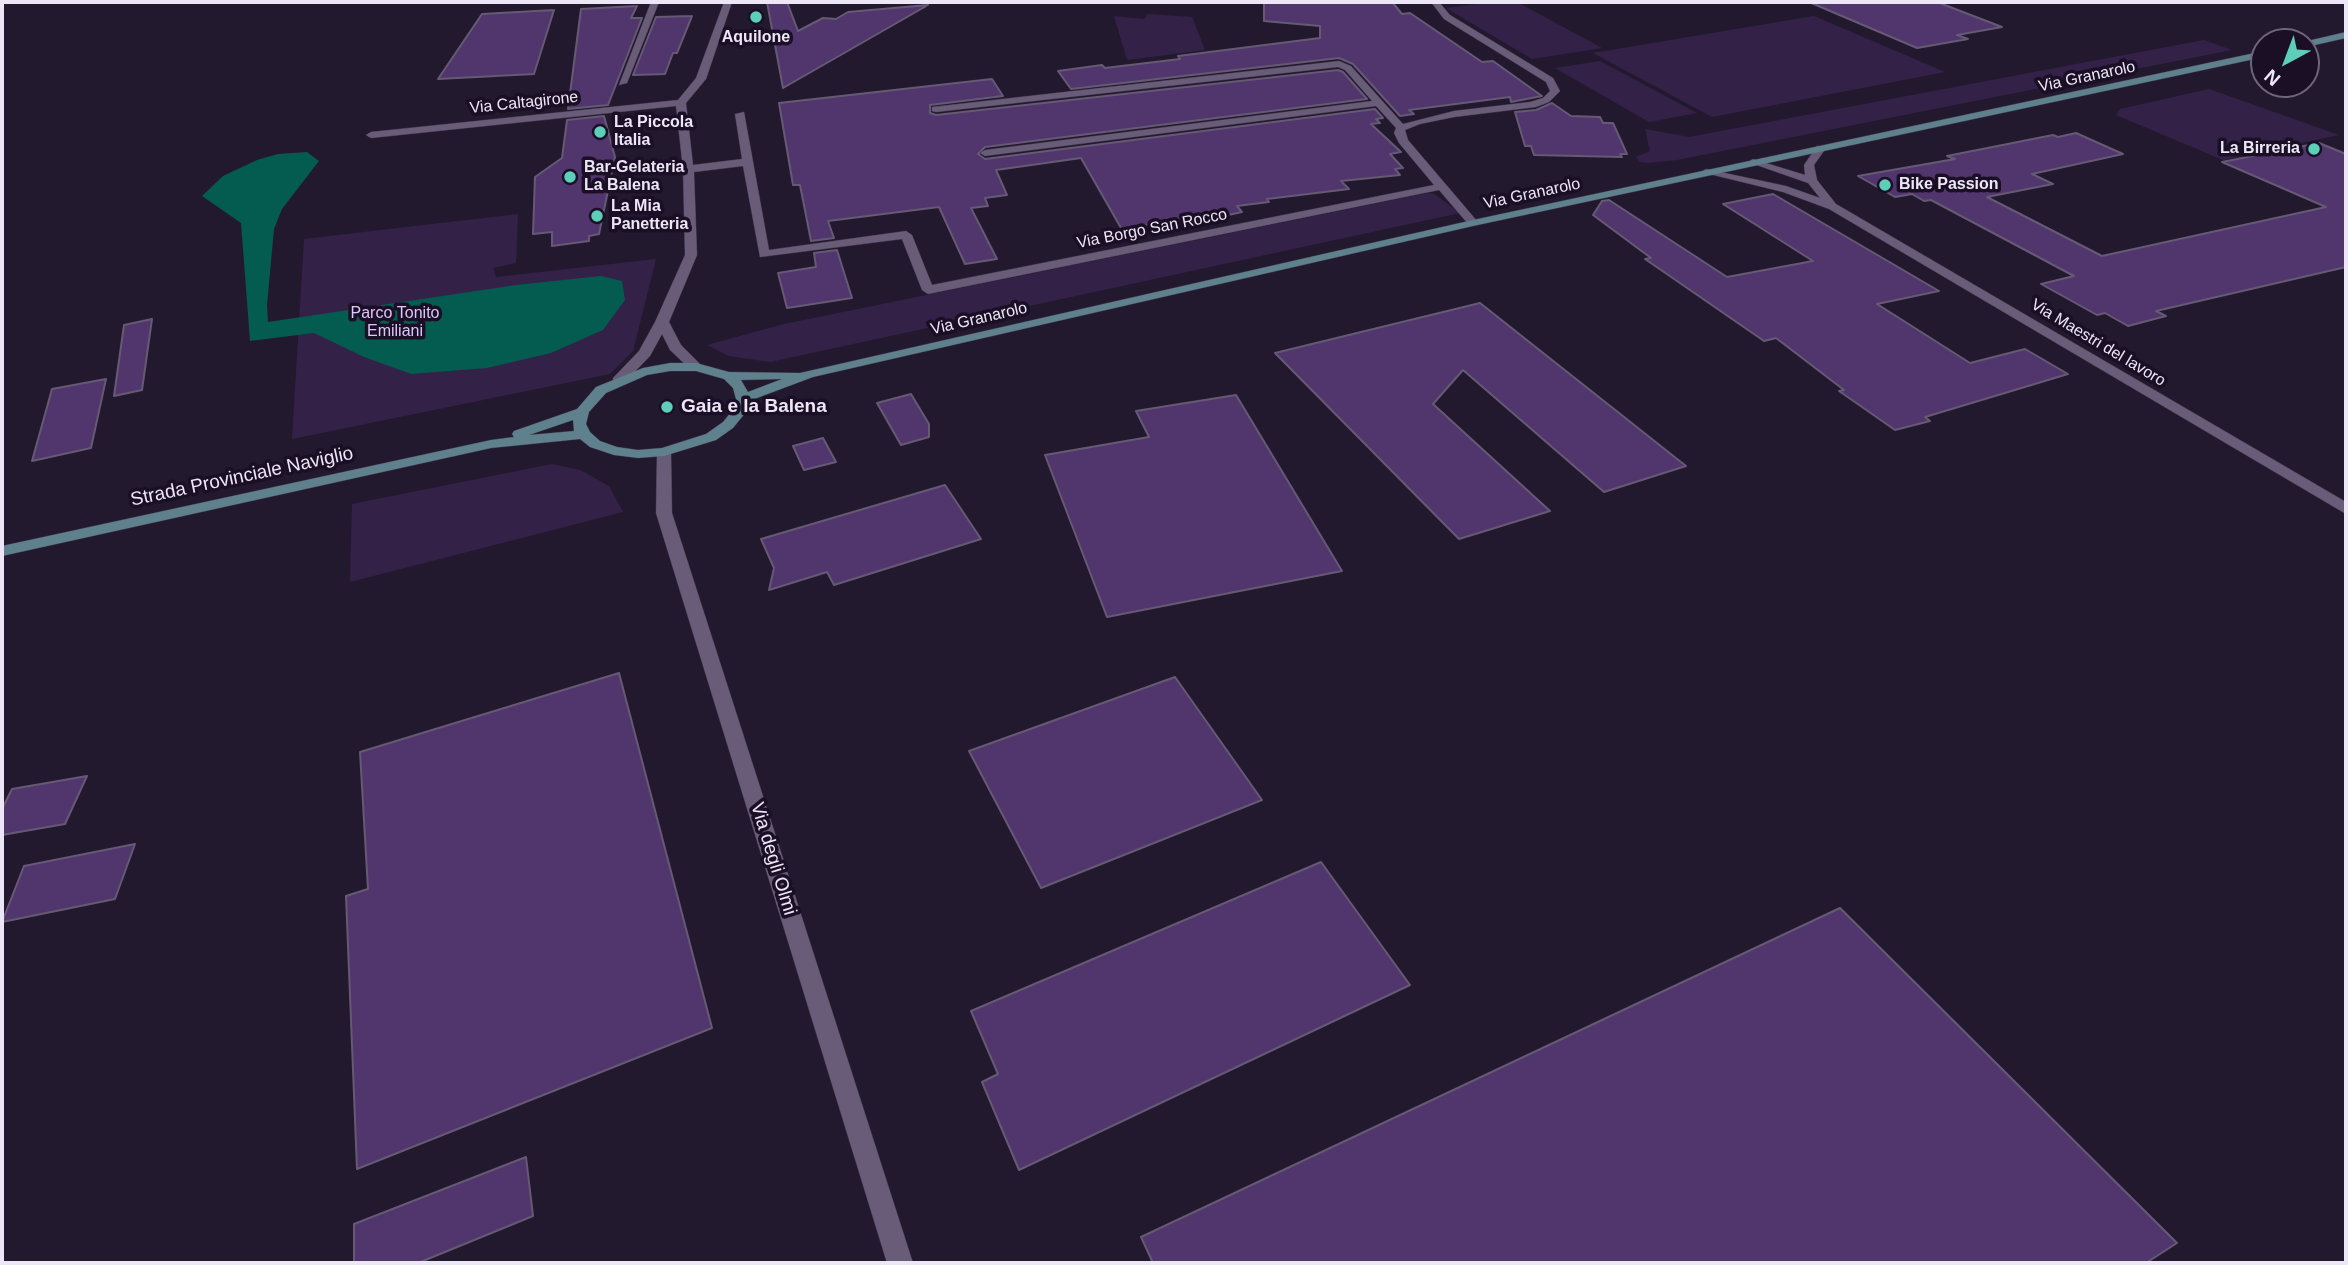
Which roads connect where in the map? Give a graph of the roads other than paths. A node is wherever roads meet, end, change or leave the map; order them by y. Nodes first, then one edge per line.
1 (656, 2) edge
2 (727, 2) edge
3 (1435, 2) edge
4 (2346, 35) edge
5 (2320, 41) edge
6 (2250, 57) edge
7 (622, 83) dead end
8 (681, 103) junction
9 (1378, 103) junction
10 (936, 109) dead end
11 (740, 114) dead end
12 (1401, 128) junction
13 (370, 135) dead end
14 (1821, 148) junction
15 (985, 153) dead end
16 (748, 162) junction
17 (1753, 162) junction
18 (688, 169) junction
19 (1706, 172) junction
20 (1812, 181) junction
21 (1440, 187) junction
22 (1786, 188) junction
23 (1833, 207) junction
24 (1472, 223) junction
25 (662, 322) junction
26 (696, 367) junction
27 (809, 374) junction
28 (729, 376) junction
29 (618, 381) junction
30 (743, 399) junction
31 (582, 412) junction
32 (583, 434) junction
33 (491, 444) junction
34 (664, 452) junction
35 (2346, 509) edge
36 (2, 551) edge
37 (900, 1263) edge

1 - 7 street
2 - 8 street
3 - 12 street
4 - 5 main road
6 - 14 main road, Via Granarolo
8 - 13 street, Via Caltagirone
8 - 18 street
9 - 10 street
9 - 12 street
9 - 15 street
11 - 16 street
12 - 21 street
14 - 17 main road, Via Granarolo
14 - 20 street
16 - 18 street
16 - 21 street, Via Borgo San Rocco
17 - 19 main road, Via Granarolo
17 - 20 street
17 - 22 street, Via Maestri del lavoro
18 - 25 street
19 - 22 street, Via Maestri del lavoro
19 - 24 main road, Via Granarolo
20 - 23 street, Via Maestri del lavoro
21 - 24 street
22 - 23 street, Via Maestri del lavoro
23 - 35 street, Via Maestri del lavoro
24 - 27 main road, Via Granarolo
25 - 26 street
25 - 29 street
26 - 28 main road, Strada Provinciale Naviglio
26 - 29 main road, Strada Provinciale Naviglio
27 - 28 main road, Strada Provinciale Naviglio
27 - 30 main road
28 - 30 main road
29 - 31 main road, Strada Provinciale Naviglio
30 - 34 main road
31 - 32 main road
31 - 33 main road, Strada Provinciale Naviglio
32 - 33 main road, Strada Provinciale Naviglio
32 - 34 main road
33 - 36 main road, Strada Provinciale Naviglio
34 - 37 street, Via degli Olmi

